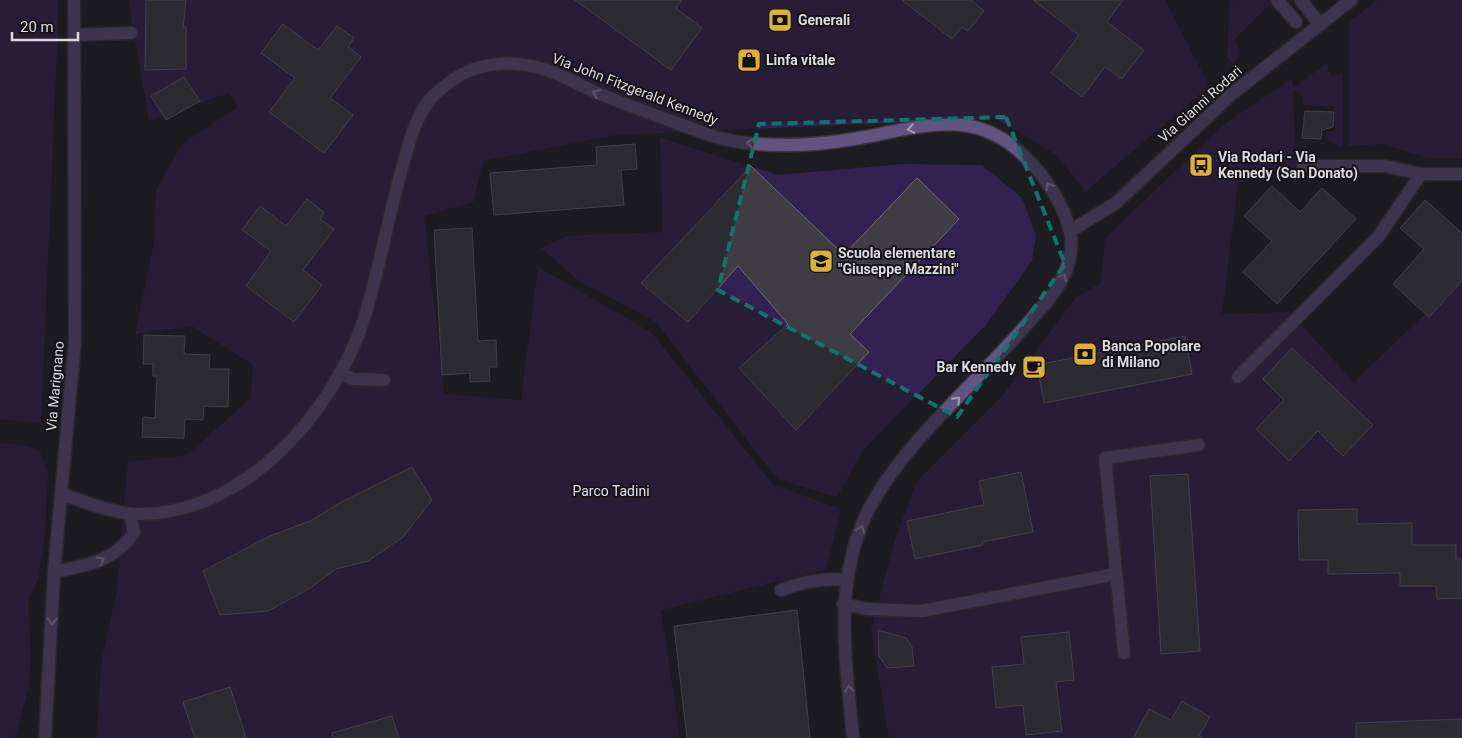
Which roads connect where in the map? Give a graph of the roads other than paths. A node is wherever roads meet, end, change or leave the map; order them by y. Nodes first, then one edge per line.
1 (74, 0) edge
2 (1277, 0) edge
3 (1301, 0) edge
4 (1351, 0) edge
5 (1296, 22) dead end
6 (1320, 25) junction
7 (131, 33) dead end
8 (74, 35) junction
9 (1302, 166) dead end
10 (1421, 174) junction
11 (1462, 174) edge
12 (1070, 230) junction
13 (339, 373) junction
14 (1238, 377) dead end
15 (384, 380) dead end
16 (1199, 445) dead end
17 (61, 494) junction
18 (130, 514) junction
19 (54, 572) junction
20 (1116, 574) junction
21 (848, 580) junction
22 (781, 590) dead end
23 (843, 604) junction
24 (1124, 653) dead end
25 (46, 738) edge
26 (853, 738) edge

1 - 8 street, Via Marignano
2 - 5 street
3 - 6 street
4 - 6 street, Via Gianni Rodari
6 - 12 street, Via Gianni Rodari
7 - 8 street
8 - 17 street, Via Marignano
9 - 10 street
10 - 11 street
10 - 14 street
12 -> 13 street, Via John Fitzgerald Kennedy
21 -> 12 street, Via John Fitzgerald Kennedy
13 - 15 street
13 - 18 street, Via John Fitzgerald Kennedy
16 - 20 street
17 - 18 street, Via John Fitzgerald Kennedy
17 - 19 street, Via Marignano
19 -> 18 street
19 -> 25 street, Via Marignano
20 - 23 street
20 - 24 street
21 - 22 street
21 - 23 street, Via John Fitzgerald Kennedy
26 -> 23 street, Via John Fitzgerald Kennedy

